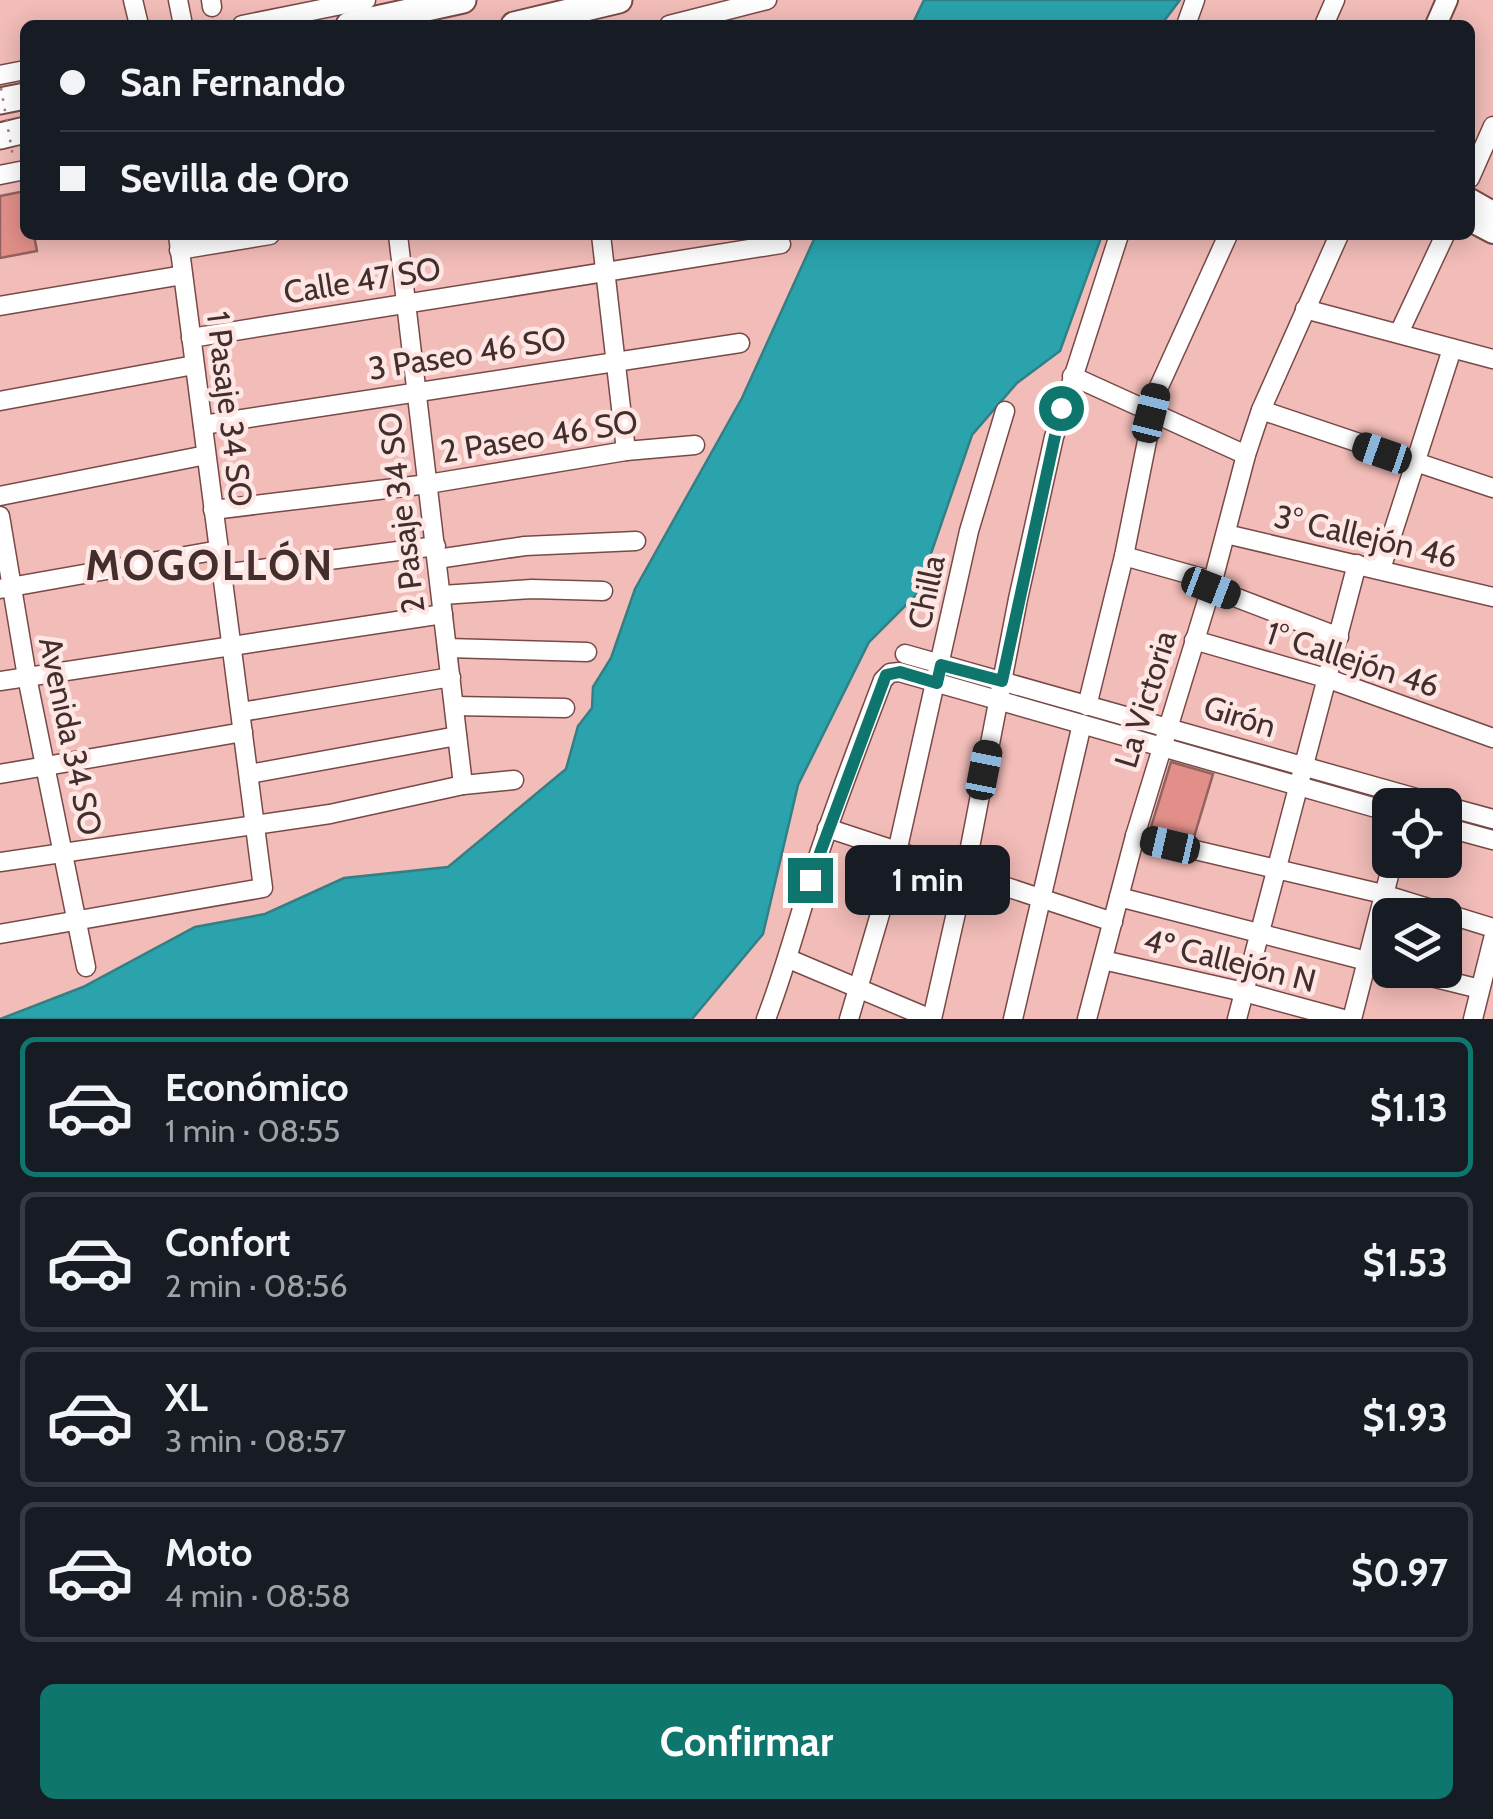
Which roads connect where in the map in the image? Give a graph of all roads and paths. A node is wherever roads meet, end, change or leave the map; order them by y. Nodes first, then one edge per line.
1 (463, 0) edge
2 (619, 0) edge
3 (768, 0) edge
4 (354, 5) edge
5 (570, 12) junction
6 (270, 20) edge
7 (536, 20) edge
8 (554, 20) edge
9 (689, 20) edge
10 (1, 88) edge
11 (1493, 126) edge
12 (13, 154) edge
13 (1475, 167) edge
14 (0, 175) edge
15 (205, 240) edge
16 (399, 240) edge
17 (602, 240) edge
18 (1117, 240) edge
19 (1226, 240) edge
20 (1337, 240) edge
21 (1443, 240) edge
22 (179, 242) edge
23 (780, 244) dead end
24 (605, 272) junction
25 (183, 275) junction
26 (406, 303) junction
27 (0, 306) edge
28 (1305, 309) junction
29 (1400, 333) junction
30 (191, 338) junction
31 (740, 343) dead end
32 (1452, 349) junction
33 (1491, 353) edge
34 (616, 360) junction
35 (194, 365) junction
36 (1072, 376) junction
37 (417, 391) junction
38 (0, 400) edge
39 (1005, 410) dead end
40 (1261, 410) junction
41 (1151, 413) junction
42 (202, 425) junction
43 (695, 445) dead end
44 (626, 451) junction
45 (206, 454) junction
46 (1246, 455) junction
47 (1413, 464) junction
48 (428, 484) junction
49 (1493, 488) edge
50 (0, 496) edge
51 (214, 510) junction
52 (0, 516) edge
53 (1226, 534) junction
54 (636, 541) dead end
55 (219, 550) junction
56 (437, 553) junction
57 (1124, 556) junction
58 (1357, 564) junction
59 (1381, 570) junction
60 (222, 574) junction
61 (1212, 584) junction
62 (5, 588) edge
63 (1491, 590) edge
64 (603, 591) dead end
65 (442, 604) junction
66 (1340, 637) junction
67 (1194, 640) junction
68 (231, 644) junction
69 (448, 648) junction
70 (587, 652) dead end
71 (905, 654) dead end
72 (939, 674) junction
73 (27, 677) junction
74 (451, 677) junction
75 (1329, 679) junction
76 (1002, 681) junction
77 (0, 682) edge
78 (997, 700) junction
79 (454, 706) junction
80 (564, 708) dead end
81 (241, 712) junction
82 (1084, 715) junction
83 (1168, 726) junction
84 (243, 732) junction
85 (457, 736) junction
86 (1493, 738) edge
87 (1161, 746) junction
88 (46, 767) junction
89 (0, 774) edge
90 (248, 774) junction
91 (1302, 776) junction
92 (514, 780) dead end
93 (463, 785) junction
94 (1372, 792) edge
95 (1372, 805) edge
96 (1462, 811) edge
97 (1493, 820) edge
98 (255, 824) junction
99 (827, 828) junction
100 (1462, 832) edge
101 (1135, 836) junction
102 (1493, 840) edge
103 (64, 852) junction
104 (897, 852) junction
105 (0, 862) edge
106 (1277, 870) junction
107 (965, 874) junction
108 (1387, 878) edge
109 (1383, 894) junction
110 (1119, 897) junction
111 (1040, 899) junction
112 (78, 922) junction
113 (1112, 922) junction
114 (1493, 928) edge
115 (0, 934) edge
116 (1259, 935) junction
117 (1493, 939) edge
118 (790, 959) junction
119 (1103, 960) junction
120 (1366, 961) junction
121 (1372, 962) edge
122 (86, 967) dead end
123 (1459, 988) edge
124 (858, 990) junction
125 (1244, 992) junction
126 (1484, 996) edge
127 (766, 1019) edge
128 (849, 1019) edge
129 (931, 1019) edge
130 (1013, 1019) edge
131 (1087, 1019) edge
132 (1237, 1019) edge
133 (1343, 1019) edge
134 (1352, 1019) edge
135 (1474, 1019) edge

1 - 4 highway
2 - 5 highway
3 - 9 street
4 - 6 street
5 - 7 highway
5 - 8 street
10 - 12 path, bridge
11 - 13 street
12 - 14 street
15 - 22 street
16 - 26 street, 2 Pasaje 34 SO
17 - 24 street
18 - 36 street
19 - 41 street
20 - 28 street, La Victoria
21 - 29 street
22 - 25 street, 1 Pasaje 34 SO
23 - 24 street, Calle 47 SO
24 - 26 street, Calle 47 SO
24 - 34 street
25 - 27 street
25 - 30 street, 1 Pasaje 34 SO
26 - 30 street, Calle 47 SO
26 - 37 street, 2 Pasaje 34 SO
28 - 29 street
28 - 40 street, La Victoria
29 - 32 street
30 - 35 street, 1 Pasaje 34 SO
31 - 34 street, 3 Paseo 46 SO
32 - 33 street
32 - 47 street
34 - 37 street, 3 Paseo 46 SO
34 - 44 street
35 - 38 street
35 - 42 street, 1 Pasaje 34 SO
36 - 41 street
36 - 76 street
37 - 42 street, 3 Paseo 46 SO
37 - 48 street, 2 Pasaje 34 SO
39 - 72 street, Chilla
40 - 46 street, La Victoria
40 - 47 street
41 - 46 street
41 - 57 street
42 - 45 street, 1 Pasaje 34 SO
43 - 44 street, 2 Paseo 46 SO
44 - 48 street, 2 Paseo 46 SO
45 - 50 street
45 - 51 street, 1 Pasaje 34 SO
46 - 53 street, La Victoria
47 - 49 street
47 - 59 street
48 - 51 street, 2 Paseo 46 SO
48 - 56 street, 2 Pasaje 34 SO
51 - 55 street, 1 Pasaje 34 SO
52 - 62 street, Avenida 34 SO
53 - 58 street, 3° Callejón 46
53 - 61 street, La Victoria
54 - 56 street
55 - 60 street, 1 Pasaje 34 SO
55 - 62 street
56 - 60 street
56 - 65 street, 2 Pasaje 34 SO
57 - 61 street
57 - 82 street
58 - 59 street, 3° Callejón 46
58 - 66 street
59 - 63 street, 3° Callejón 46
60 - 68 street, 1 Pasaje 34 SO
61 - 66 street
61 - 67 street, La Victoria
62 - 73 street, Avenida 34 SO
64 - 65 street
65 - 68 street
65 - 69 street, 2 Pasaje 34 SO
66 - 75 street
67 - 75 street, 1° Callejón 46
67 - 83 street, La Victoria
68 - 73 street
68 - 81 street, 1 Pasaje 34 SO
69 - 70 street
69 - 74 street, 2 Pasaje 34 SO
71 - 72 street, Girón
72 - 76 street, Girón
72 - 78 street, Girón
72 - 99 street, Girón
72 - 104 street, Chilla
73 - 77 street
73 - 88 street, Avenida 34 SO
74 - 79 street, 2 Pasaje 34 SO
74 - 81 street
75 - 86 street, 1° Callejón 46
75 - 91 street
76 - 78 street
76 - 82 street, Girón
78 - 82 street, Girón
78 - 107 street
79 - 80 street
79 - 85 street, 2 Pasaje 34 SO
81 - 84 street, 1 Pasaje 34 SO
82 - 83 street, Girón
82 - 87 street, Girón
82 - 111 street
83 - 87 street, La Victoria
83 - 91 street, Girón
84 - 88 street
84 - 90 street, 1 Pasaje 34 SO
85 - 90 street
85 - 93 street, 2 Pasaje 34 SO
87 - 91 street, Girón
87 - 101 street, La Victoria
88 - 89 street
88 - 103 street, Avenida 34 SO
90 - 98 street, 1 Pasaje 34 SO
91 - 94 street, Girón
91 - 95 street, Girón
91 - 106 street
92 - 93 street
93 - 98 street
96 - 97 street, Girón
98 - 103 street
98 - 112 street, 1 Pasaje 34 SO
99 - 104 street
99 - 118 street
100 - 102 street
101 - 106 street
101 - 110 street, La Victoria
103 - 105 street
103 - 112 street, Avenida 34 SO
104 - 107 street
104 - 124 street, Chilla
106 - 109 street
106 - 116 street
107 - 111 street
107 - 129 street
108 - 109 street
109 - 114 street
109 - 120 street
110 - 113 street, La Victoria
110 - 116 street
111 - 113 street
111 - 130 street
112 - 115 street
112 - 122 street, Avenida 34 SO
113 - 119 street, La Victoria
116 - 120 street
116 - 125 street
117 - 126 street
118 - 124 street
118 - 127 street
119 - 125 street, 4º Callejón N
119 - 131 street, La Victoria
120 - 121 street
120 - 134 street
123 - 126 street
124 - 128 street, Chilla
124 - 129 street
125 - 132 street
125 - 133 street, 4º Callejón N
126 - 135 street

